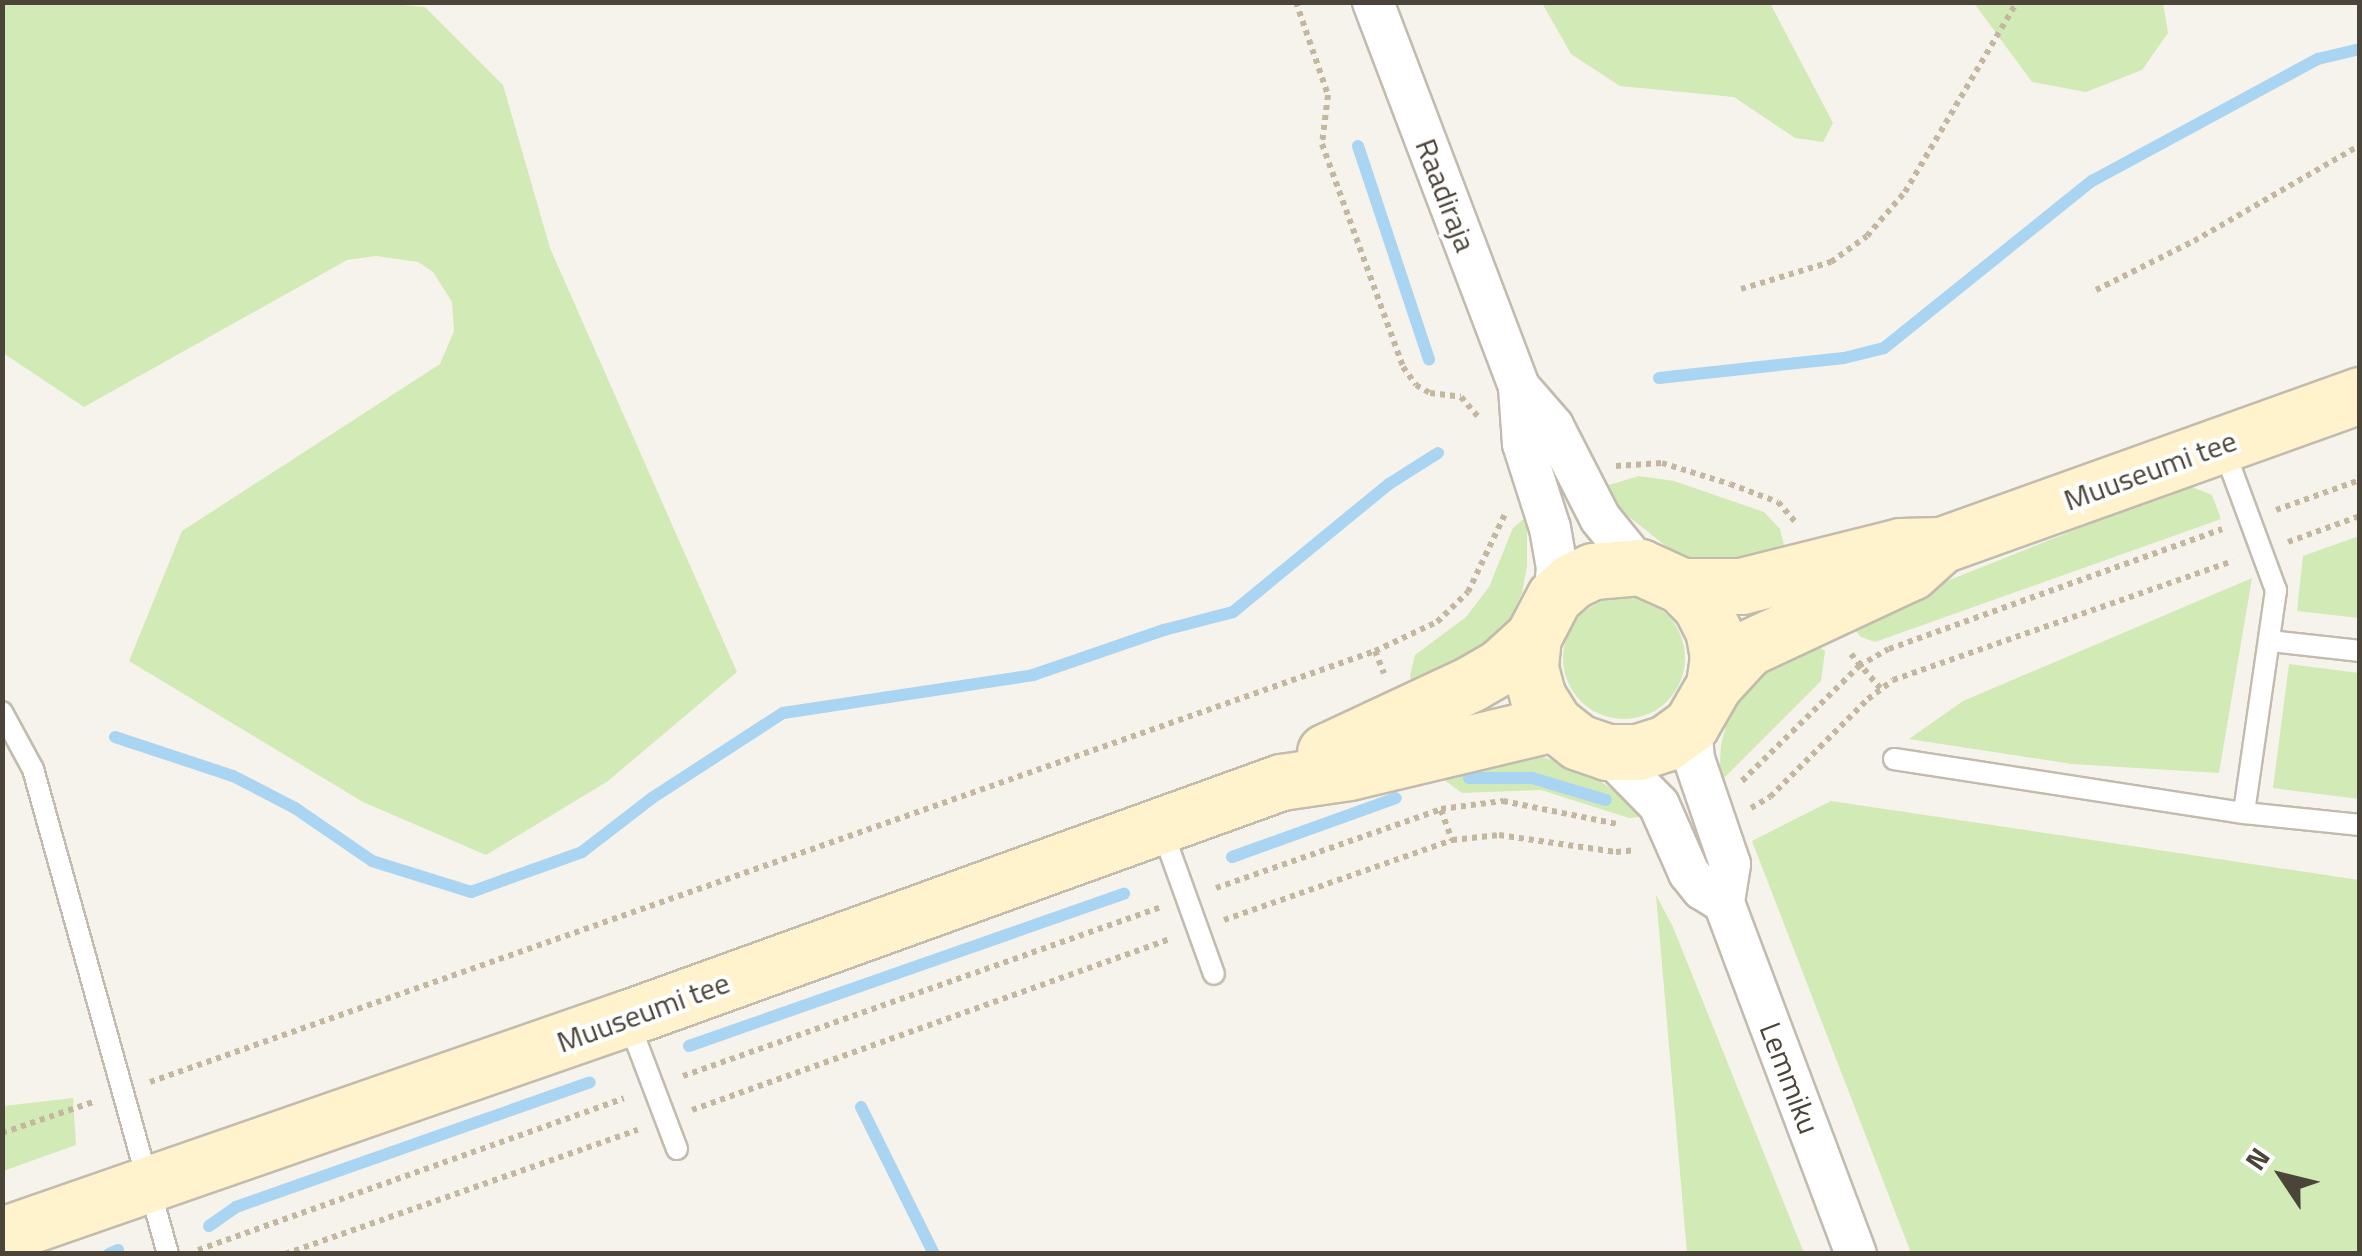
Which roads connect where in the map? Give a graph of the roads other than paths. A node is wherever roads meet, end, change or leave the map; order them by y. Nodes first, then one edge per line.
1 (1374, 2) edge
2 (1519, 387) junction
3 (2360, 395) edge
4 (2222, 444) junction
5 (1941, 544) junction
6 (1661, 576) junction
7 (1544, 617) junction
8 (2270, 641) junction
9 (2360, 652) edge
10 (1703, 704) junction
11 (2, 712) edge
12 (1554, 723) junction
13 (1607, 752) junction
14 (1894, 760) dead end
15 (1281, 782) junction
16 (2244, 813) junction
17 (1160, 825) junction
18 (2360, 825) edge
19 (1724, 903) junction
20 (1214, 974) dead end
21 (627, 1018) junction
22 (677, 1149) dead end
23 (149, 1183) junction
24 (2, 1235) edge
25 (168, 1254) edge
26 (1856, 1254) edge

1 - 2 street, Raadiraja
2 - 6 street, Raadiraja
2 - 7 street, Raadiraja
3 - 4 street, Muuseumi tee
4 - 5 street, Muuseumi tee
4 - 8 lane
5 - 6 street, Muuseumi tee
5 - 10 street, Muuseumi tee
6 - 7 street, Muuseumi tee
6 - 10 street
7 - 12 street
7 - 15 street, Muuseumi tee
8 - 9 lane
8 - 16 lane
10 - 13 street, Muuseumi tee
10 - 19 street, Lemmiku
11 - 23 lane
12 - 13 street
12 - 15 street, Muuseumi tee
13 - 19 street, Lemmiku
14 - 16 lane
15 - 17 street, Muuseumi tee
16 - 18 lane
17 - 20 lane
17 - 21 street, Muuseumi tee
19 - 26 street, Lemmiku
21 - 22 lane
21 - 23 street, Muuseumi tee
23 - 24 street, Muuseumi tee
23 - 25 lane

